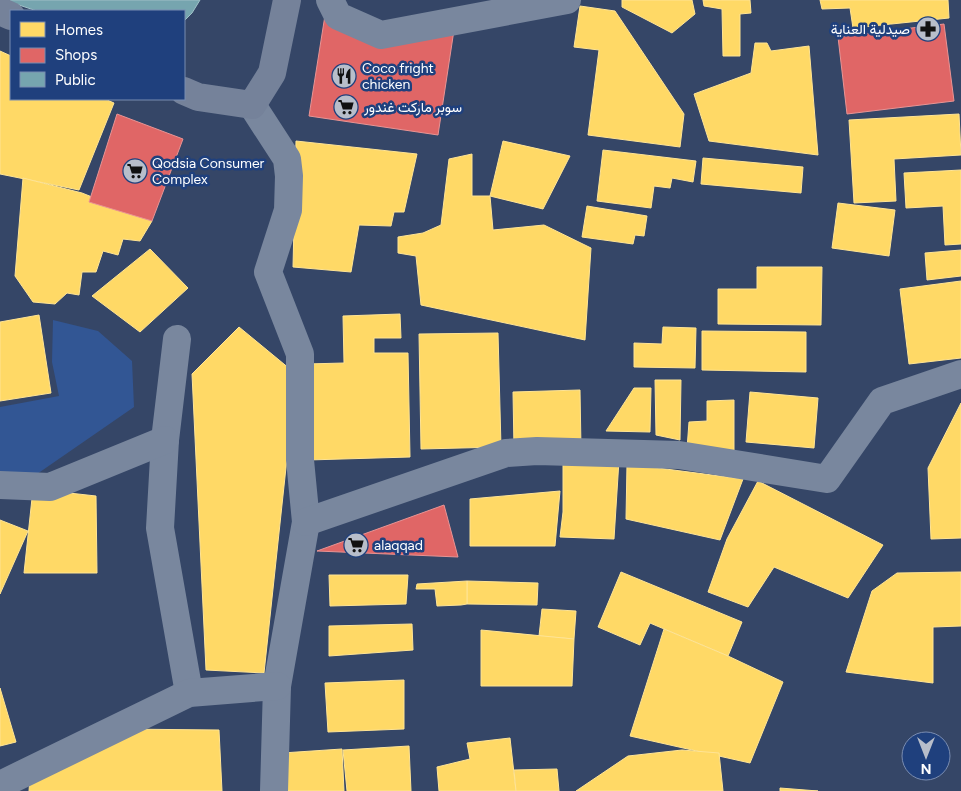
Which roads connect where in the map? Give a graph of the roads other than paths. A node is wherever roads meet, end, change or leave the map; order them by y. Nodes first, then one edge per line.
1 (287, 0) edge
2 (330, 0) edge
3 (567, 0) edge
4 (185, 91) edge
5 (252, 105) junction
6 (177, 339) dead end
7 (961, 374) edge
8 (166, 440) junction
9 (0, 485) edge
10 (306, 522) junction
11 (277, 686) junction
12 (189, 693) junction
13 (0, 785) edge
14 (274, 791) edge

1 - 5 main road
2 - 3 street
4 - 5 main road
5 - 10 street
6 - 8 street
7 - 10 street
8 - 9 street
8 - 12 street
10 - 11 street
11 - 12 street
11 - 14 street
12 - 13 street

